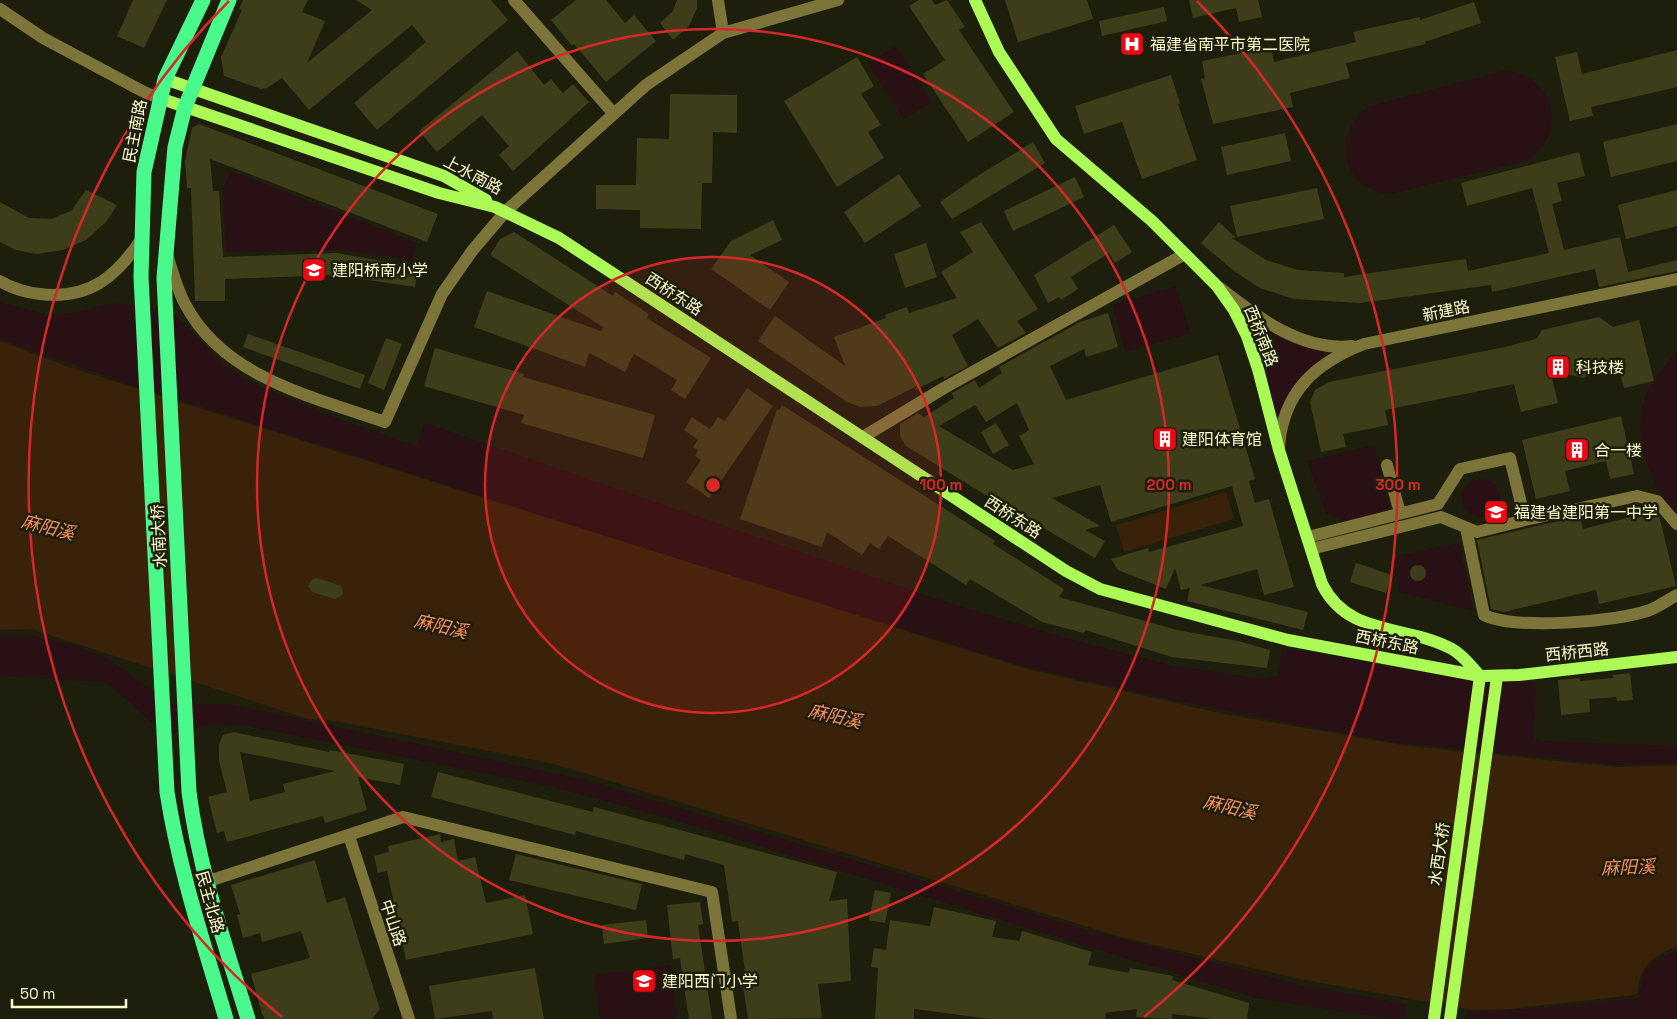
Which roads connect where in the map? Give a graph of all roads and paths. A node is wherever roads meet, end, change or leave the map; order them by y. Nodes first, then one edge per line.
1 (203, 0) edge
2 (229, 0) edge
3 (514, 0) edge
4 (718, 0) edge
5 (838, 0) edge
6 (975, 0) edge
7 (0, 9) edge
8 (723, 32) junction
9 (165, 79) junction
10 (193, 89) junction
11 (159, 98) junction
12 (185, 107) junction
13 (614, 114) junction
14 (506, 212) junction
15 (143, 237) junction
16 (166, 250) junction
17 (1185, 254) junction
18 (142, 277) joint
19 (1677, 279) edge
20 (0, 281) edge
21 (1217, 286) junction
22 (1364, 344) junction
23 (863, 437) junction
24 (1279, 450) junction
25 (1388, 465) dead end
26 (1400, 513) junction
27 (1525, 520) junction
28 (1677, 524) edge
29 (1466, 528) junction
30 (1310, 543) junction
31 (1677, 595) edge
32 (1677, 658) edge
33 (1480, 676) junction
34 (1497, 677) junction
35 (167, 792) joint
36 (188, 792) joint
37 (349, 836) junction
38 (206, 882) junction
39 (226, 1019) edge
40 (248, 1019) edge
41 (409, 1019) edge
42 (731, 1019) edge
43 (1434, 1019) edge
44 (1450, 1019) edge

1 - 9 highway, 民主南路
2 - 10 highway
3 - 13 street
4 - 8 street
5 - 8 street
6 - 17 main road, 西桥南路
7 - 11 street
8 - 13 street
9 - 10 main road, 上水南路
9 - 11 highway, 民主南路
10 - 12 highway
10 - 14 main road, 上水南路
11 - 12 main road, 上水南路
11 - 15 highway, 民主南路
12 - 14 main road, 上水南路
12 - 16 highway
13 - 14 street
14 - 16 street
14 - 23 main road, 西桥东路
15 - 18 highway, 民主南路
15 - 20 street
16 - 36 highway, 水南大桥
17 - 21 main road, 西桥南路
17 - 23 street
18 - 35 highway, 水南大桥
19 - 22 street, 新建路
21 - 22 street
21 - 24 main road, 西桥南路
22 - 24 street, 新建路
23 - 33 main road, 西桥东路
24 - 30 main road, 西桥南路
25 - 26 street
26 - 27 street
26 - 30 street
27 - 28 street
27 - 29 street
29 - 30 street
29 - 31 street
30 - 33 main road, 西桥南路
32 - 34 main road, 西桥西路
33 - 34 main road, 西桥西路
33 - 43 main road, 水西大桥
34 - 44 main road
35 - 39 highway, 民主北路
36 - 38 highway, 民主北路
37 - 38 street
37 - 41 street, 中山路
37 - 42 street
38 - 40 highway, 民主北路

